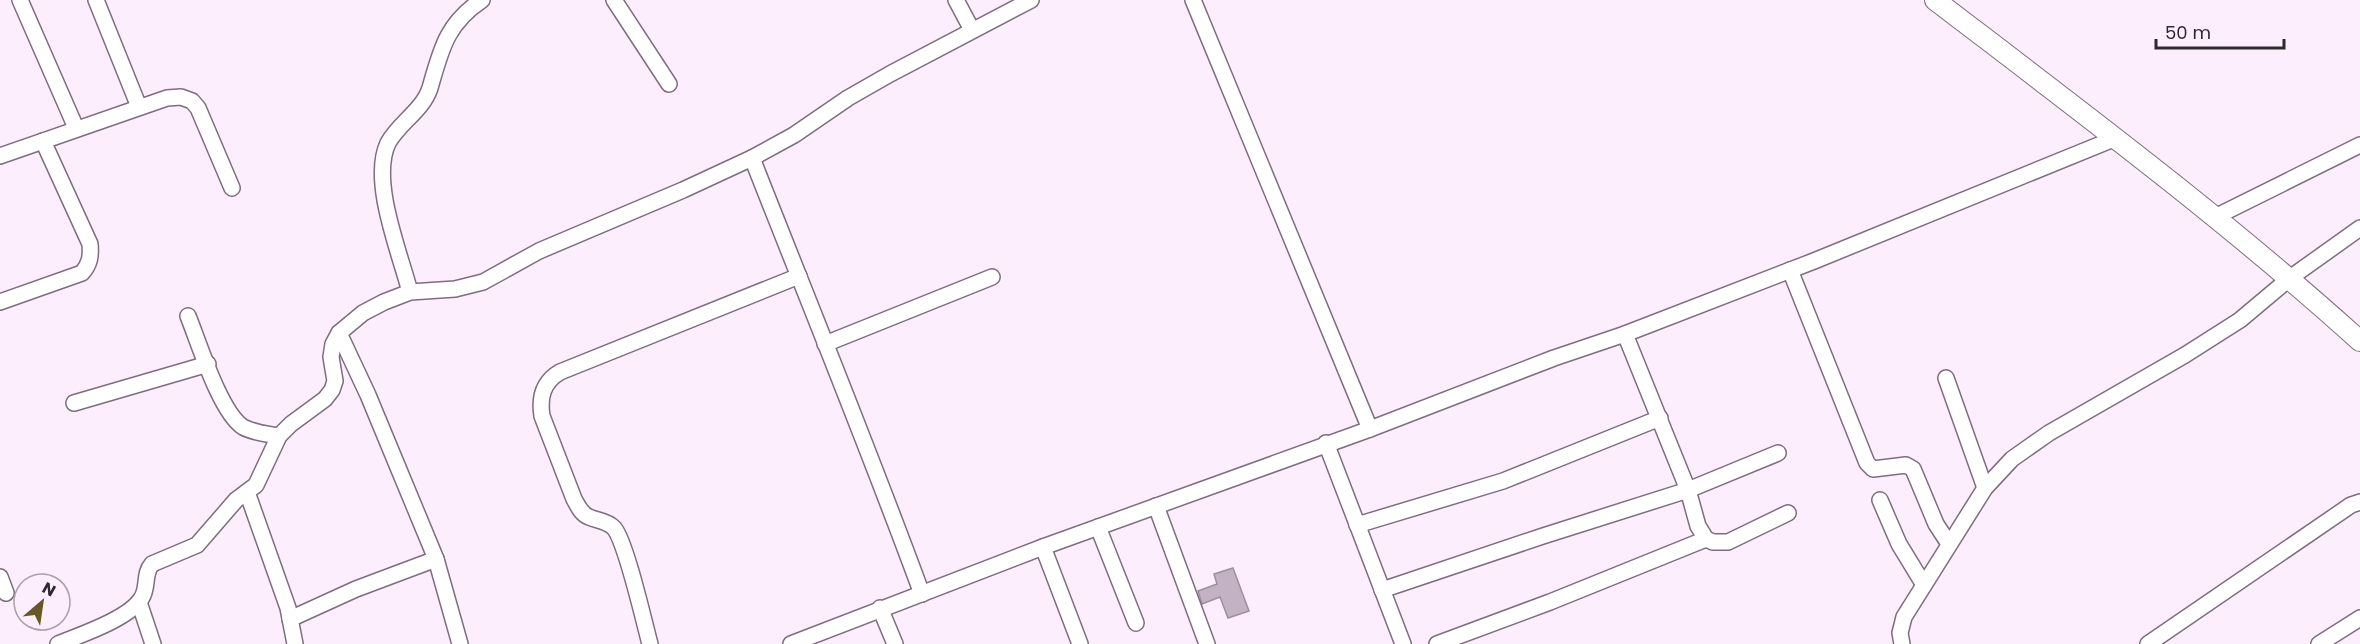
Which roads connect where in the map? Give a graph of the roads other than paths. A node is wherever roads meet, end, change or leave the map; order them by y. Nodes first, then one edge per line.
1 (20, 0) edge
2 (96, 0) edge
3 (482, 0) edge
4 (614, 0) edge
5 (956, 0) edge
6 (1031, 0) edge
7 (1194, 0) edge
8 (1935, 0) edge
9 (972, 30) junction
10 (669, 84) dead end
11 (139, 107) junction
12 (76, 128) junction
13 (2116, 138) junction
14 (43, 141) junction
15 (2360, 146) edge
16 (0, 156) edge
17 (752, 158) junction
18 (232, 188) dead end
19 (2216, 217) junction
20 (2360, 228) edge
21 (1790, 270) junction
22 (798, 276) junction
23 (992, 277) dead end
24 (2290, 278) junction
25 (410, 292) junction
26 (0, 302) edge
27 (188, 316) dead end
28 (339, 333) junction
29 (1625, 334) junction
30 (2360, 341) edge
31 (825, 344) junction
32 (208, 364) junction
33 (1946, 378) dead end
34 (74, 403) dead end
35 (1660, 418) junction
36 (1370, 429) junction
37 (279, 436) junction
38 (1326, 444) junction
39 (1779, 453) dead end
40 (1985, 488) junction
41 (1688, 490) junction
42 (247, 492) junction
43 (1880, 500) dead end
44 (2360, 502) edge
45 (1156, 506) junction
46 (1788, 513) dead end
47 (1357, 525) junction
48 (1098, 527) junction
49 (1706, 539) junction
50 (1949, 544) junction
51 (1043, 547) junction
52 (436, 559) junction
53 (0, 577) edge
54 (1924, 585) junction
55 (1382, 590) junction
56 (6, 593) dead end
57 (922, 594) junction
58 (140, 602) junction
59 (880, 608) junction
60 (2360, 618) edge
61 (290, 619) junction
62 (1136, 623) dead end
63 (58, 644) edge
64 (153, 644) edge
65 (295, 644) edge
66 (460, 644) edge
67 (650, 644) edge
68 (791, 644) edge
69 (895, 644) edge
70 (1080, 644) edge
71 (1208, 644) edge
72 (1403, 644) edge
73 (1437, 644) edge
74 (1902, 644) edge
75 (2148, 644) edge
76 (2319, 644) edge

1 - 12 street
2 - 11 street
3 - 25 street
4 - 10 street
5 - 9 street
6 - 9 street
7 - 36 street
8 - 13 street
9 - 17 street
11 - 12 street
11 - 18 street
12 - 14 street
13 - 19 street
13 - 21 street
14 - 16 street
14 - 26 street
15 - 19 street
17 - 22 street
17 - 25 street
19 - 24 street
20 - 24 street
21 - 29 street
21 - 50 street
22 - 31 street
22 - 67 street
23 - 31 street
24 - 30 street
24 - 40 street
25 - 28 street
27 - 32 street
28 - 37 street
28 - 52 street
29 - 35 street
29 - 36 street
31 - 57 street
32 - 34 street
32 - 37 street
33 - 40 street
35 - 41 street
35 - 47 street
36 - 38 street
37 - 42 street
38 - 45 street
38 - 47 street
39 - 41 street
40 - 50 street
41 - 49 street
41 - 55 street
42 - 58 street
42 - 61 street
43 - 54 street
44 - 75 street
45 - 48 street
45 - 71 street
46 - 49 street
47 - 55 street
48 - 51 street
48 - 62 street
49 - 73 street
50 - 54 street
51 - 57 street
51 - 70 street
52 - 61 street
52 - 66 street
53 - 56 street
54 - 74 street
55 - 72 street
57 - 59 street
58 - 63 street
58 - 64 street
59 - 68 street
59 - 69 street
60 - 76 street
61 - 65 street

